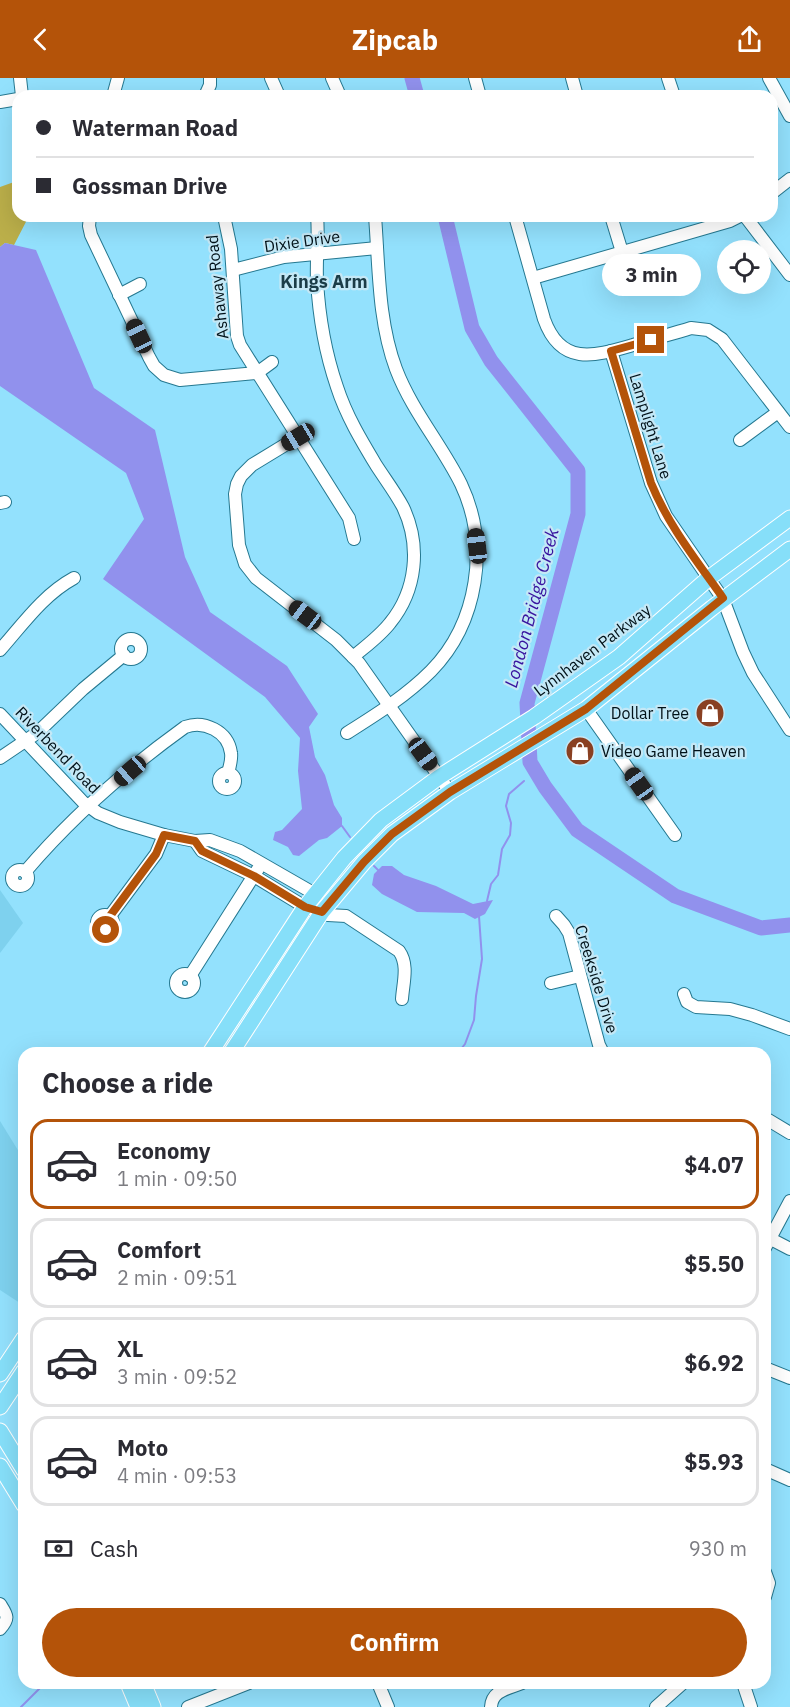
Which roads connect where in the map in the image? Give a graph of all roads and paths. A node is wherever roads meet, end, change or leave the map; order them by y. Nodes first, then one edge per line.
1 (778, 93) edge
2 (790, 116) edge
3 (790, 179) edge
4 (778, 188) edge
5 (89, 222) edge
6 (225, 222) edge
7 (317, 222) edge
8 (375, 222) edge
9 (517, 222) edge
10 (613, 222) edge
11 (727, 222) edge
12 (748, 222) edge
13 (377, 248) junction
14 (622, 252) junction
15 (318, 254) junction
16 (232, 270) junction
17 (790, 275) edge
18 (533, 278) junction
19 (140, 284) dead end
20 (119, 295) junction
21 (611, 351) junction
22 (272, 362) dead end
23 (257, 373) junction
24 (778, 412) junction
25 (790, 427) edge
26 (298, 437) junction
27 (740, 440) dead end
28 (790, 518) edge
29 (354, 539) dead end
30 (790, 549) edge
31 (74, 578) dead end
32 (709, 579) junction
33 (723, 598) junction
34 (633, 645) junction
35 (0, 650) edge
36 (123, 655) dead end
37 (353, 657) junction
38 (389, 706) junction
39 (586, 709) junction
40 (0, 714) edge
41 (790, 730) edge
42 (347, 733) dead end
43 (25, 741) junction
44 (0, 758) edge
45 (228, 773) dead end
46 (439, 777) junction
47 (450, 792) junction
48 (88, 806) junction
49 (164, 835) junction
50 (675, 835) dead end
51 (195, 841) junction
52 (262, 863) junction
53 (25, 872) dead end
54 (254, 876) junction
55 (315, 894) junction
56 (305, 907) junction
57 (322, 912) junction
58 (110, 916) dead end
59 (556, 916) dead end
60 (189, 976) dead end
61 (580, 976) junction
62 (551, 982) dead end
63 (684, 994) dead end
64 (402, 999) dead end
65 (790, 1029) edge
66 (214, 1047) edge
67 (235, 1047) edge
68 (600, 1047) edge
69 (771, 1122) edge
70 (790, 1133) edge
71 (790, 1201) edge
72 (771, 1233) edge
73 (771, 1242) edge
74 (790, 1249) edge
75 (18, 1345) edge
76 (18, 1346) edge
77 (0, 1359) edge
78 (771, 1370) edge
79 (0, 1374) edge
80 (790, 1378) edge
81 (18, 1380) edge
82 (0, 1407) edge
83 (0, 1431) edge
84 (18, 1460) edge
85 (0, 1466) edge
86 (771, 1472) edge
87 (0, 1479) edge
88 (790, 1480) edge
89 (18, 1496) edge
90 (18, 1497) edge
91 (0, 1604) edge
92 (0, 1629) edge
93 (130, 1689) edge
94 (146, 1689) edge
95 (234, 1689) edge
96 (380, 1689) edge
97 (508, 1689) edge
98 (676, 1689) edge
99 (745, 1689) edge
100 (138, 1707) edge
101 (153, 1707) edge
102 (188, 1707) edge
103 (388, 1707) edge
104 (490, 1707) edge
105 (656, 1707) edge
106 (751, 1707) edge

1 - 2 street
3 - 4 street
5 - 20 street
6 - 16 street, Ashaway Road
7 - 15 street
8 - 13 street
9 - 18 street
10 - 14 street
11 - 14 street
12 - 17 street
13 - 15 street, Dixie Drive
13 - 38 street
14 - 18 street
15 - 16 street, Dixie Drive
15 - 37 street
16 - 23 street, Ashaway Road
18 - 21 street
19 - 20 street
20 - 23 street
21 - 24 street
21 - 32 street, Lamplight Lane
22 - 23 street
23 - 26 street, Ashaway Road
24 - 25 street
24 - 27 street
26 - 29 street, Ashaway Road
26 - 37 street
28 - 32 main road, Lynnhaven Parkway
30 - 33 main road
31 - 35 street
32 - 33 street, Lamplight Lane
32 - 34 main road, Lynnhaven Parkway
33 - 39 main road
33 - 41 street, Lamplight Lane
34 - 39 main road
34 - 46 main road, Lynnhaven Parkway
36 - 43 street
37 - 38 street
38 - 42 street
38 - 46 street
39 - 47 main road
39 - 50 street
40 - 43 street, Riverbend Road
43 - 44 street
43 - 48 street, Riverbend Road
45 - 48 street
46 - 47 street
46 - 55 main road, Lynnhaven Parkway
47 - 57 main road
48 - 49 street, Riverbend Road
48 - 53 street
49 - 51 street, Riverbend Road
49 - 58 street
51 - 52 street, Riverbend Road
51 - 54 street, Riverbend Road
52 - 54 street
52 - 55 street, Riverbend Road
54 - 56 street, Riverbend Road
54 - 60 street
55 - 56 main road, Lynnhaven Parkway
55 - 57 street
56 - 57 street, Riverbend Road
56 - 66 main road, Lynnhaven Parkway
57 - 64 street, Riverbend Road
57 - 67 main road
59 - 61 street, Creekside Drive
61 - 62 street
61 - 68 street, Creekside Drive
63 - 65 street
69 - 70 street
71 - 72 street
73 - 74 street
75 - 77 main road
76 - 79 main road
78 - 80 street
81 - 82 main road
83 - 84 main road
85 - 89 main road
86 - 88 street
87 - 90 main road
91 - 92 street
93 - 100 main road
94 - 101 main road
95 - 102 street
96 - 103 street
97 - 104 street
98 - 105 street
99 - 106 street

